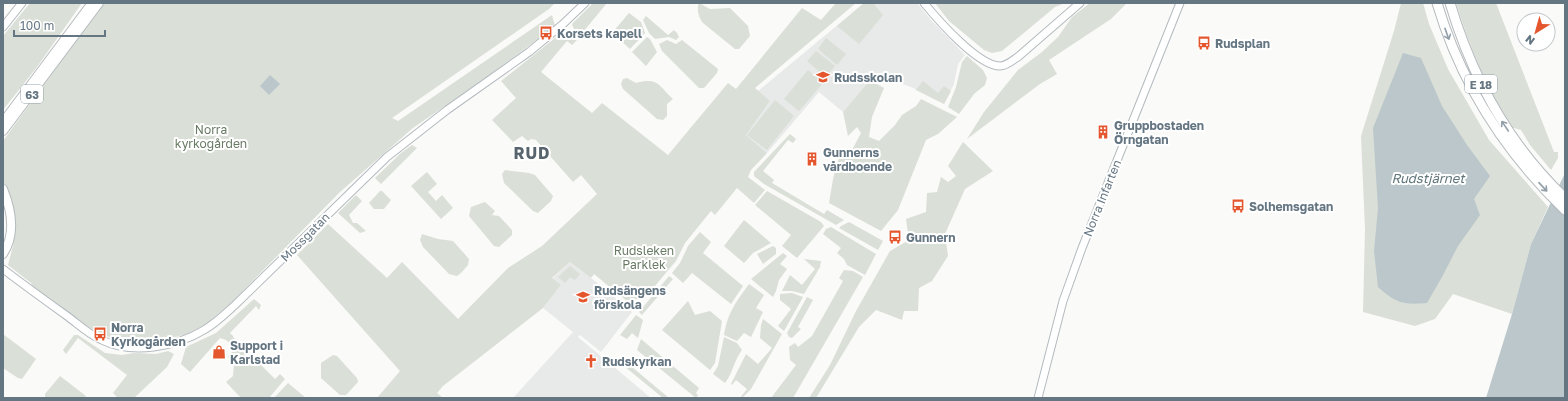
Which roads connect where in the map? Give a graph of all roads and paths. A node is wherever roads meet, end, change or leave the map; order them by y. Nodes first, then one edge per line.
1 (22, 3) edge
2 (92, 3) edge
3 (99, 3) edge
4 (585, 3) edge
5 (924, 3) edge
6 (1080, 3) edge
7 (1180, 3) edge
8 (1437, 3) edge
9 (1450, 3) edge
10 (3, 27) edge
11 (15, 106) junction
12 (3, 116) edge
13 (3, 128) edge
14 (1525, 161) junction
15 (3, 189) edge
16 (1565, 198) edge
17 (1565, 210) edge
18 (3, 254) edge
19 (3, 269) edge
20 (1038, 398) edge

1 - 10 street
2 - 11 main road, 63
3 - 13 main road, 63
4 - 19 street, Mossgatan
5 - 6 street
7 - 20 street, Norra Infarten
8 -> 14 highway, E 18
14 -> 9 highway, E 18
11 - 12 main road
11 - 13 main road, 63
14 - 16 highway, E 18
14 -> 17 highway, E 18
15 - 18 main road

